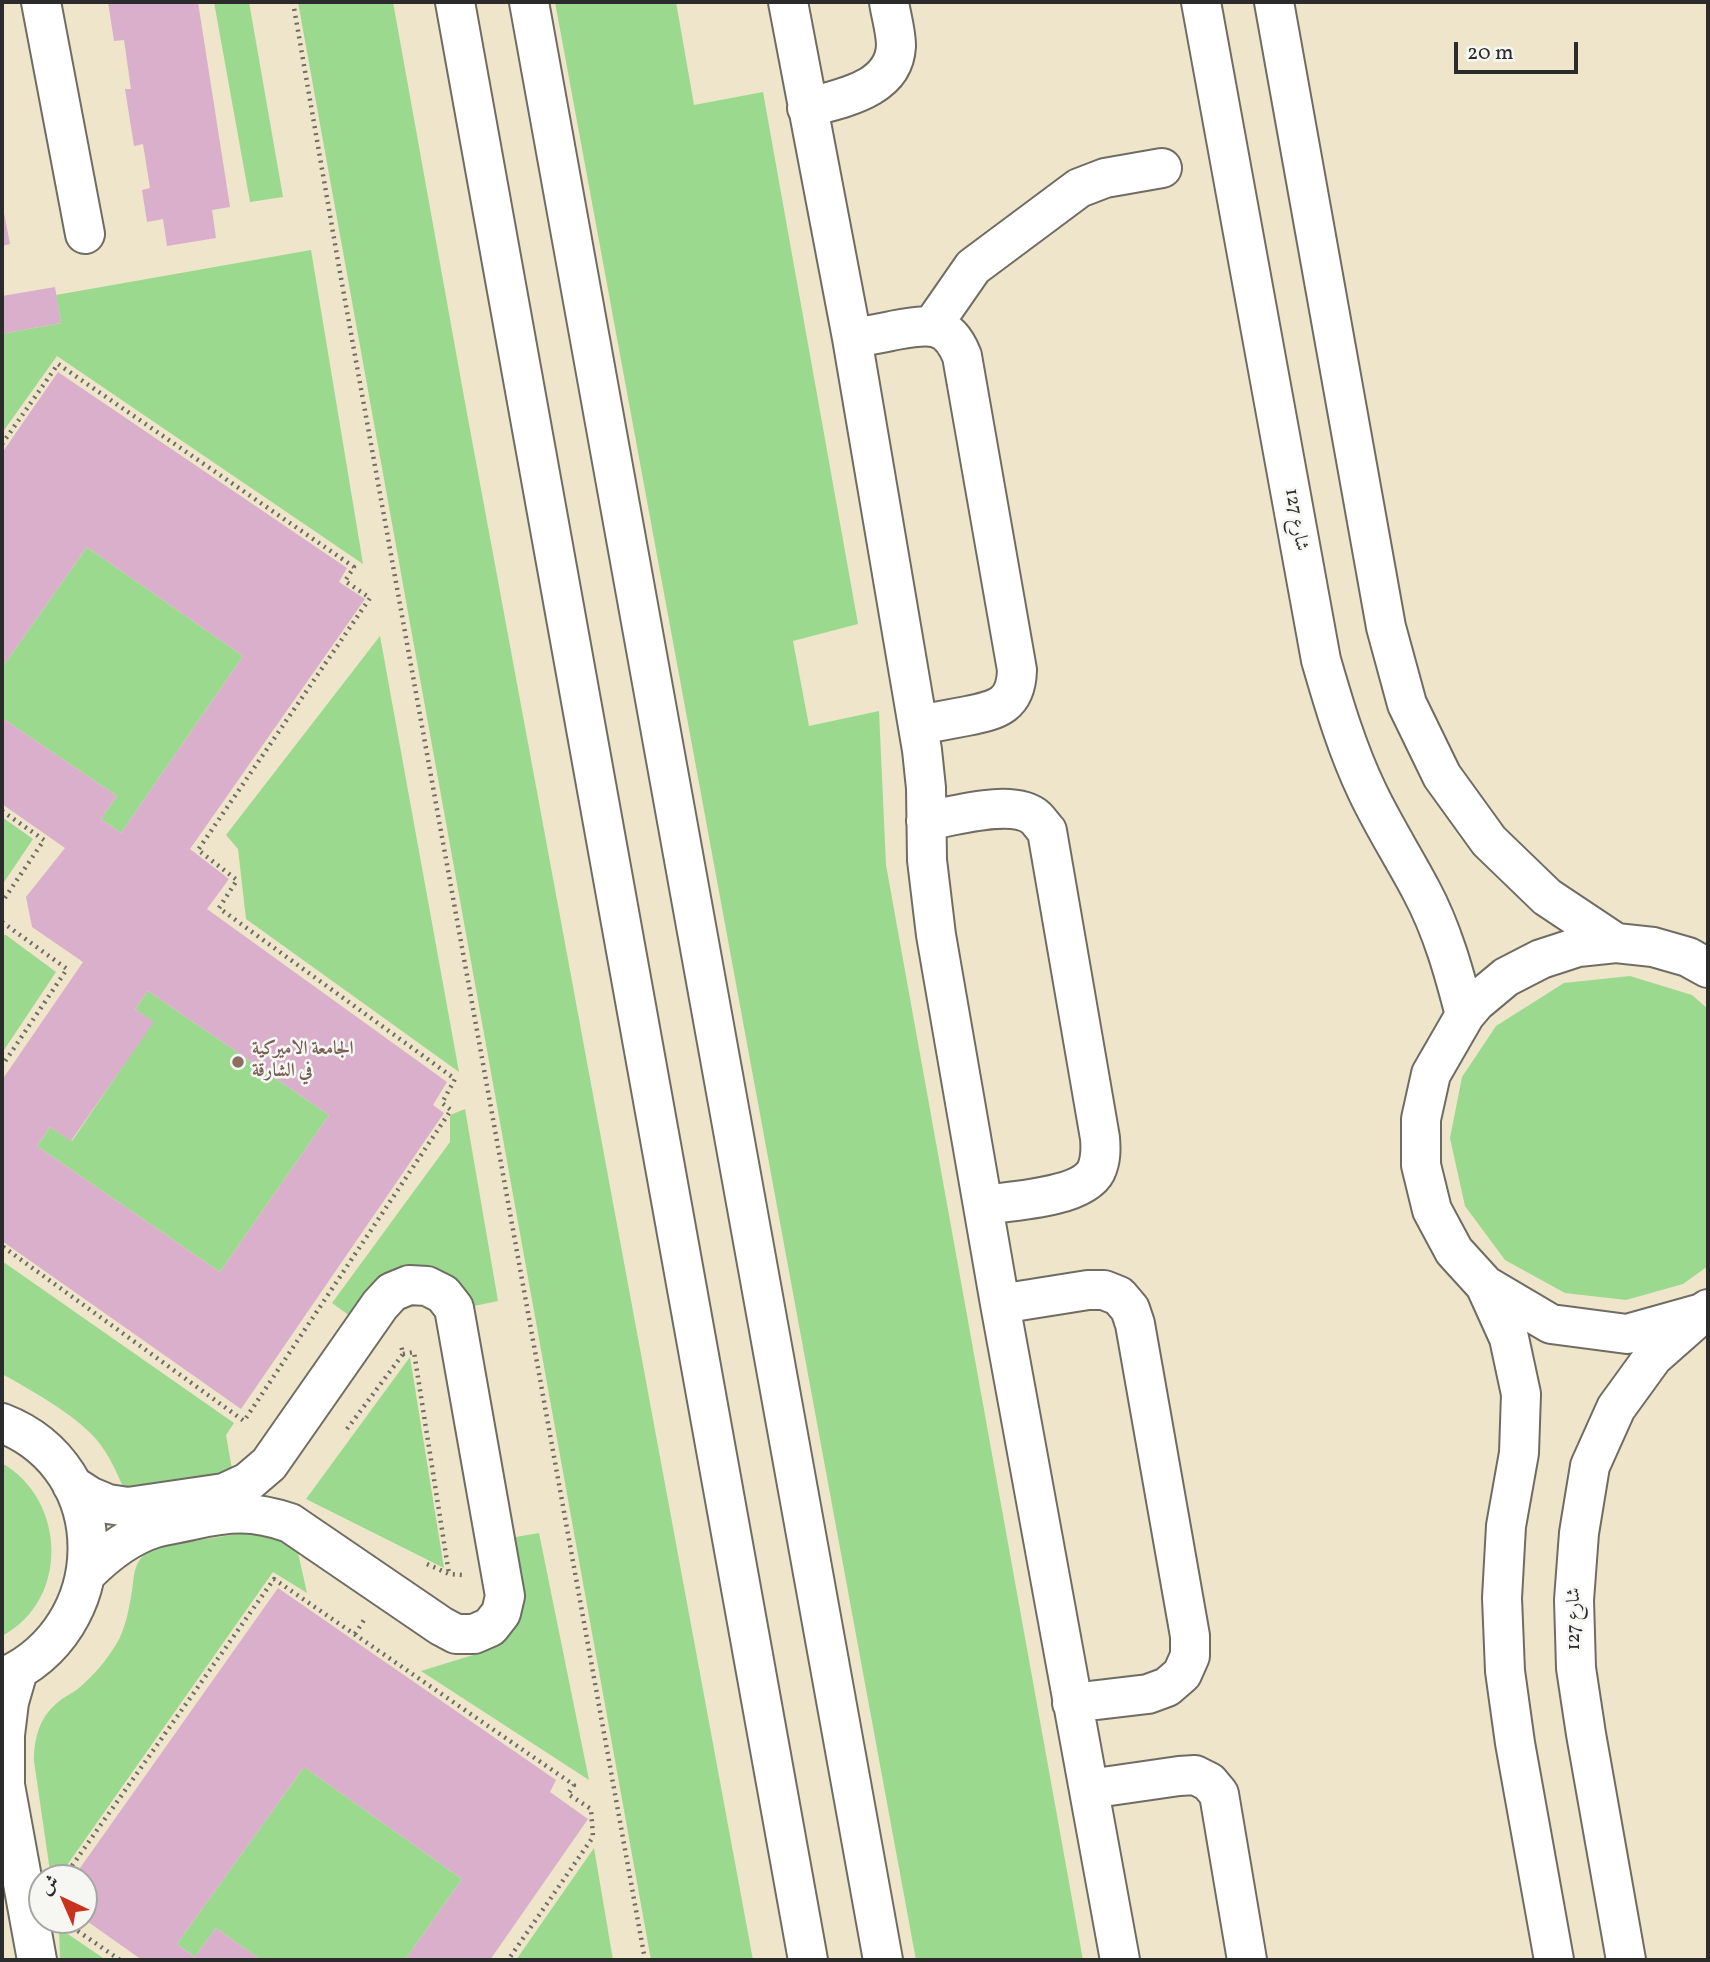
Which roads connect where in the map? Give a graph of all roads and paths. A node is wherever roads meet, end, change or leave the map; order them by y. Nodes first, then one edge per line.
1 (41, 2) edge
2 (293, 2) edge
3 (455, 2) edge
4 (530, 2) edge
5 (788, 2) edge
6 (889, 2) edge
7 (1201, 2) edge
8 (1274, 2) edge
9 (807, 107) junction
10 (1162, 168) dead end
11 (85, 234) dead end
12 (932, 326) junction
13 (852, 338) junction
14 (2, 443) edge
15 (919, 725) junction
16 (2, 811) edge
17 (926, 821) junction
18 (2, 902) edge
19 (2, 922) edge
20 (1616, 943) junction
21 (1708, 968) edge
22 (1465, 1015) junction
23 (2, 1066) edge
24 (983, 1205) junction
25 (2, 1246) edge
26 (1485, 1285) junction
27 (392, 1292) junction
28 (1000, 1304) junction
29 (1705, 1311) edge
30 (403, 1354) junction
31 (2, 1423) edge
32 (346, 1430) dead end
33 (72, 1485) junction
34 (419, 1560) dead end
35 (87, 1573) junction
36 (449, 1574) junction
37 (502, 1580) junction
38 (10, 1674) edge
39 (1072, 1703) junction
40 (1089, 1789) junction
41 (73, 1864) edge
42 (2, 1885) edge
43 (82, 1934) edge
44 (16, 1960) edge
45 (37, 1960) edge
46 (120, 1960) edge
47 (508, 1960) edge
48 (645, 1960) edge
49 (808, 1960) edge
50 (883, 1960) edge
51 (1119, 1960) edge
52 (1247, 1960) edge
53 (1554, 1960) edge
54 (1626, 1960) edge

1 - 11 street
2 - 48 path
3 - 49 street
4 - 50 street
5 - 9 street
6 - 9 street
7 - 22 street, شارع 127
8 - 20 street
9 - 13 street
10 - 12 street
12 - 13 street
12 - 15 street
13 - 15 street
14 - 25 path
15 - 17 street
16 - 18 path
17 - 24 street
17 - 24 street
19 - 23 path
20 - 21 street
20 - 22 street
22 - 26 street
24 - 28 street
26 - 29 street
26 - 53 street
27 - 30 path
27 - 33 street
27 - 37 street
28 - 39 street
28 - 39 street
29 - 54 street, شارع 127
30 - 32 path
30 - 36 path
31 - 33 street
33 - 35 street
34 - 36 path
35 - 37 street
35 - 38 street
36 - 37 path
38 - 45 street
39 - 40 street
40 - 51 street
40 - 52 street
41 - 47 path
42 - 44 street
43 - 46 path

